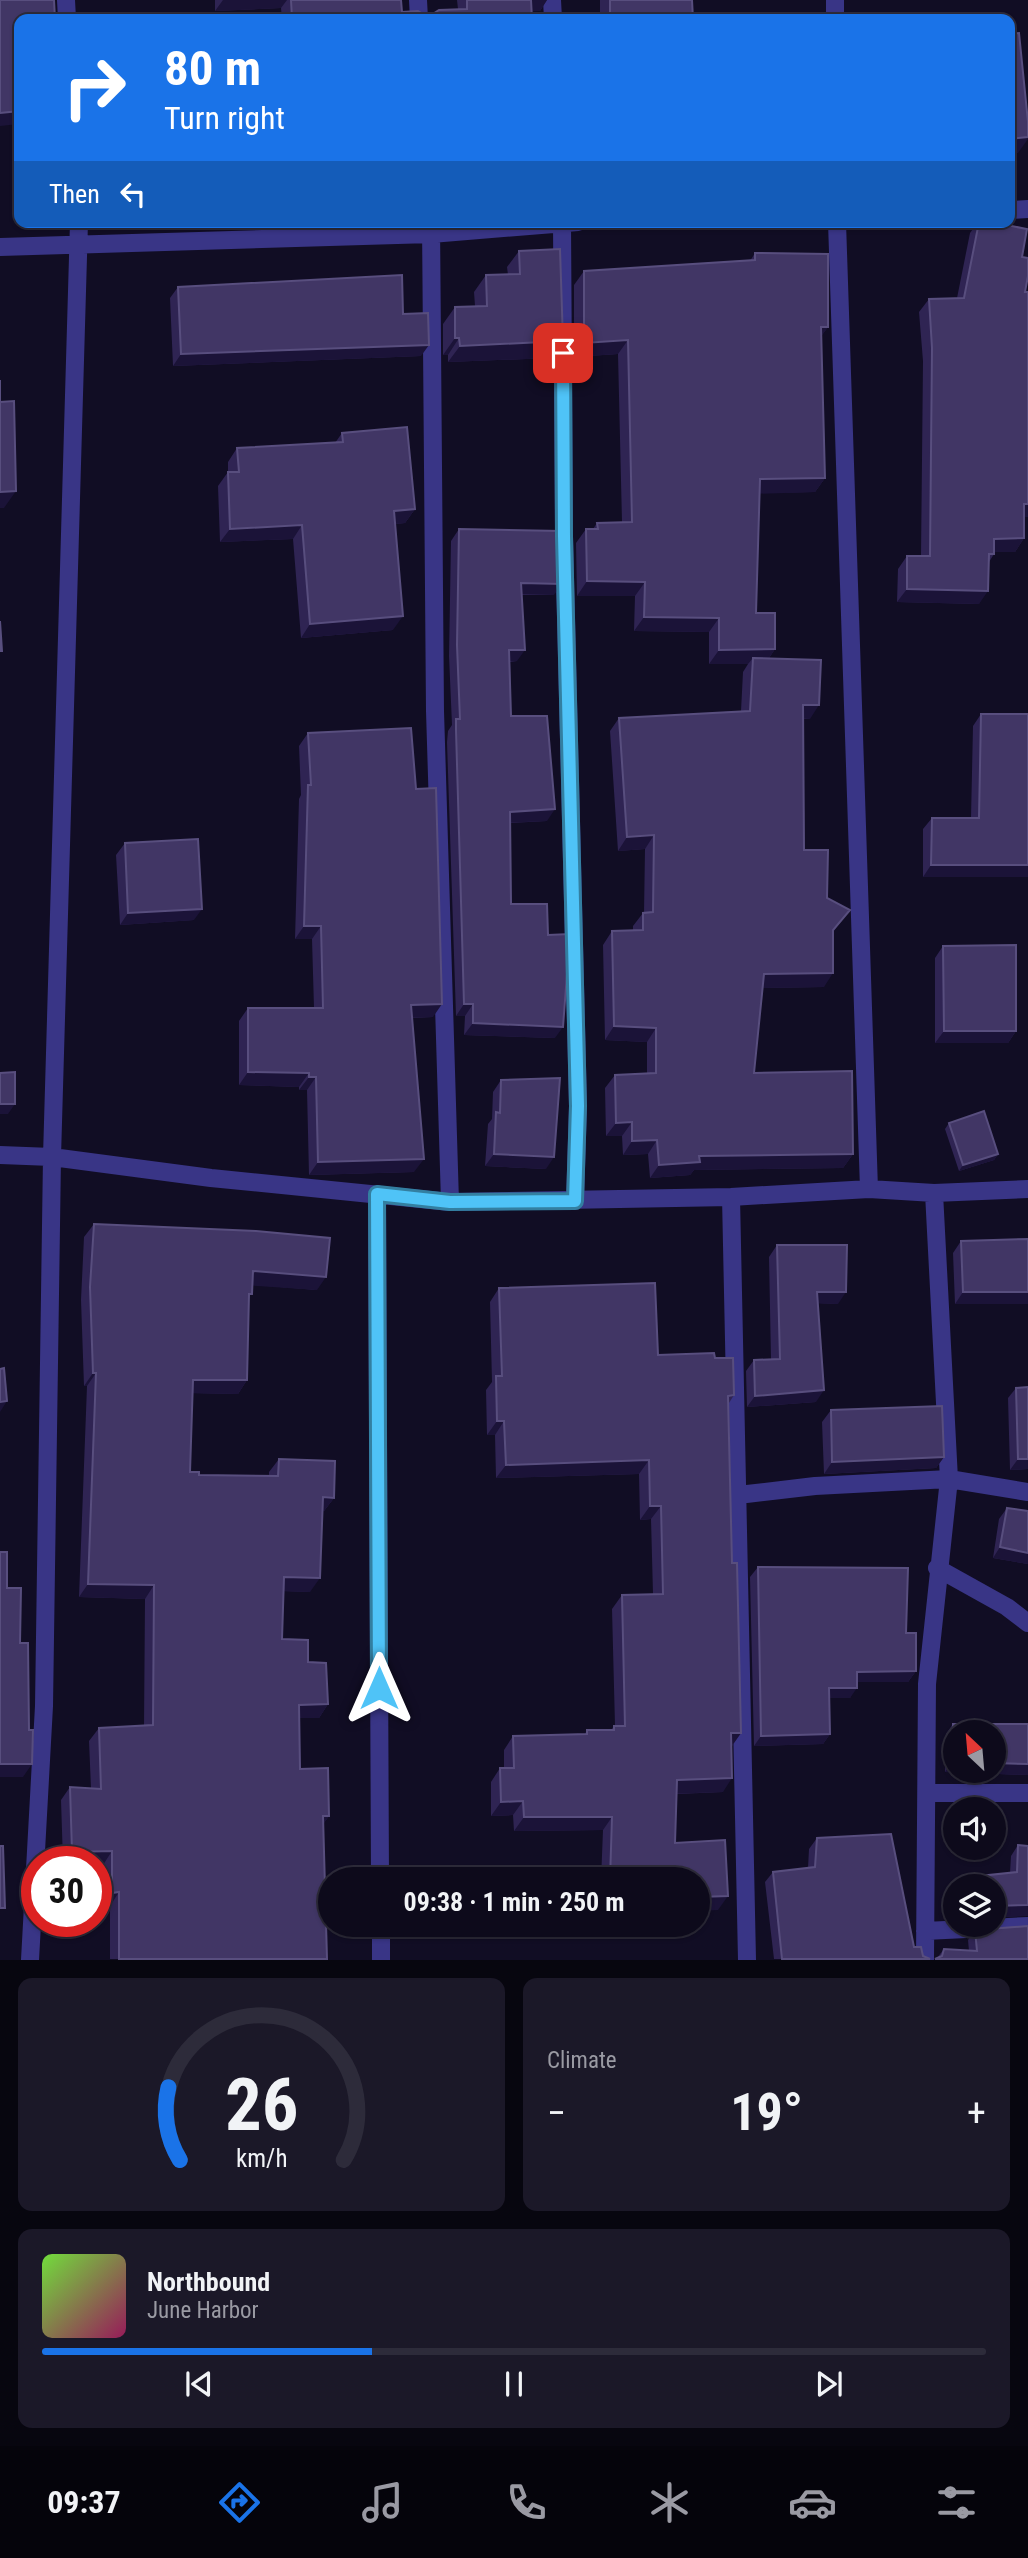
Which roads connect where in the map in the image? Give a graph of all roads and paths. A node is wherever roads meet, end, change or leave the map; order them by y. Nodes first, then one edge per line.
1 (79, 228) edge
2 (431, 228) edge
3 (562, 228) edge
4 (837, 228) edge
5 (80, 246) junction
6 (0, 247) edge
7 (0, 1155) edge
8 (52, 1157) junction
9 (869, 1189) junction
10 (1028, 1189) edge
11 (934, 1193) junction
12 (377, 1194) junction
13 (731, 1197) junction
14 (575, 1201) junction
15 (450, 1202) junction
16 (949, 1479) junction
17 (1028, 1492) edge
18 (738, 1495) junction
19 (937, 1568) junction
20 (1028, 1623) edge
21 (928, 1793) junction
22 (1028, 1793) edge
23 (380, 1867) edge
24 (1028, 1926) edge
25 (925, 1931) junction
26 (380, 1937) edge
27 (30, 1959) edge
28 (381, 1959) edge
29 (747, 1959) edge
30 (925, 1959) edge

1 - 5 street
2 - 5 street
2 - 15 street
3 - 14 street
4 - 9 street
5 - 6 street
5 - 8 street
7 - 8 street
8 - 12 street
8 - 27 street
9 - 11 street
9 - 13 street
10 - 11 street
11 - 16 street
12 - 15 street
12 - 23 street
13 - 14 street
13 - 18 street
14 - 15 street
16 - 17 street
16 - 18 street
16 - 19 street
18 - 29 street
19 - 20 street
19 - 21 street
21 - 22 street
21 - 25 street
24 - 25 street
25 - 30 street
26 - 28 street

